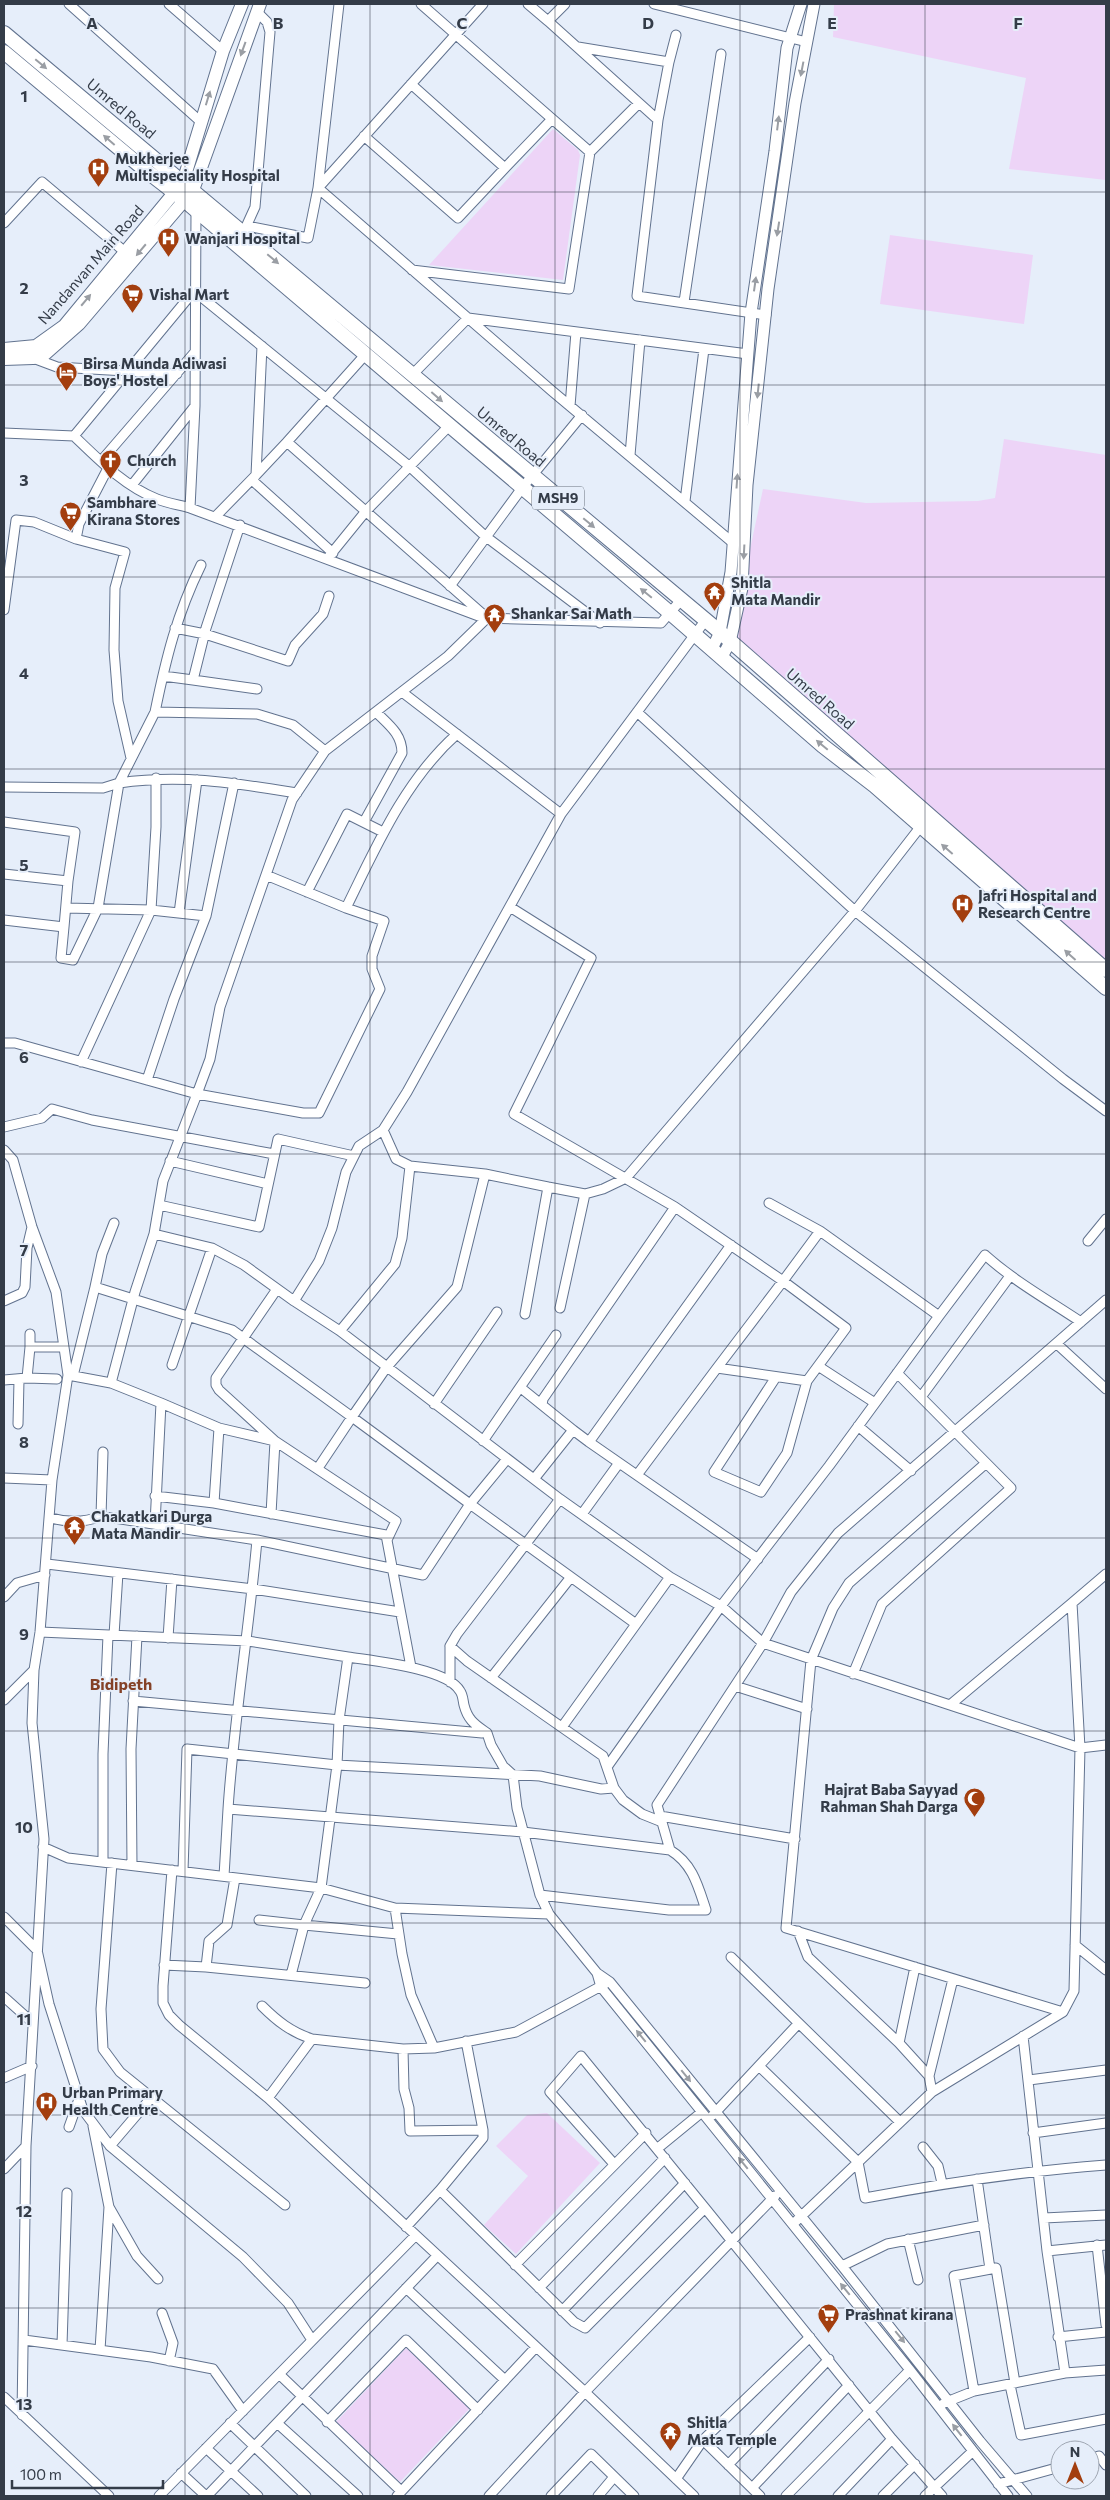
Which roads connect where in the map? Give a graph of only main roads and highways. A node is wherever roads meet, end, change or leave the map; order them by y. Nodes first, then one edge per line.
1 (242, 4) edge
2 (259, 8) edge
3 (4, 32) edge
4 (4, 52) edge
5 (184, 191) junction
6 (241, 234) junction
7 (4, 349) edge
8 (4, 358) edge
9 (635, 561) junction
10 (624, 574) junction
11 (814, 715) junction
12 (804, 728) junction
13 (1051, 930) junction
14 (1106, 970) edge
15 (1106, 988) edge

5 -> 1 main road, Nandanvan Main Road
2 -> 5 main road
3 -> 5 main road, Umred Road / MSH9
5 -> 4 main road
5 - 6 main road, Umred Road / MSH9
7 -> 5 main road, Nandanvan Main Road
5 -> 8 main road
6 -> 9 main road, Umred Road / MSH9
6 - 10 main road
9 - 10 main road
9 - 11 main road, Umred Road / MSH9
12 -> 10 main road
11 - 12 main road
11 - 13 main road, Umred Road / MSH9
13 -> 12 main road
13 - 14 main road, Umred Road / MSH9
15 -> 13 main road

